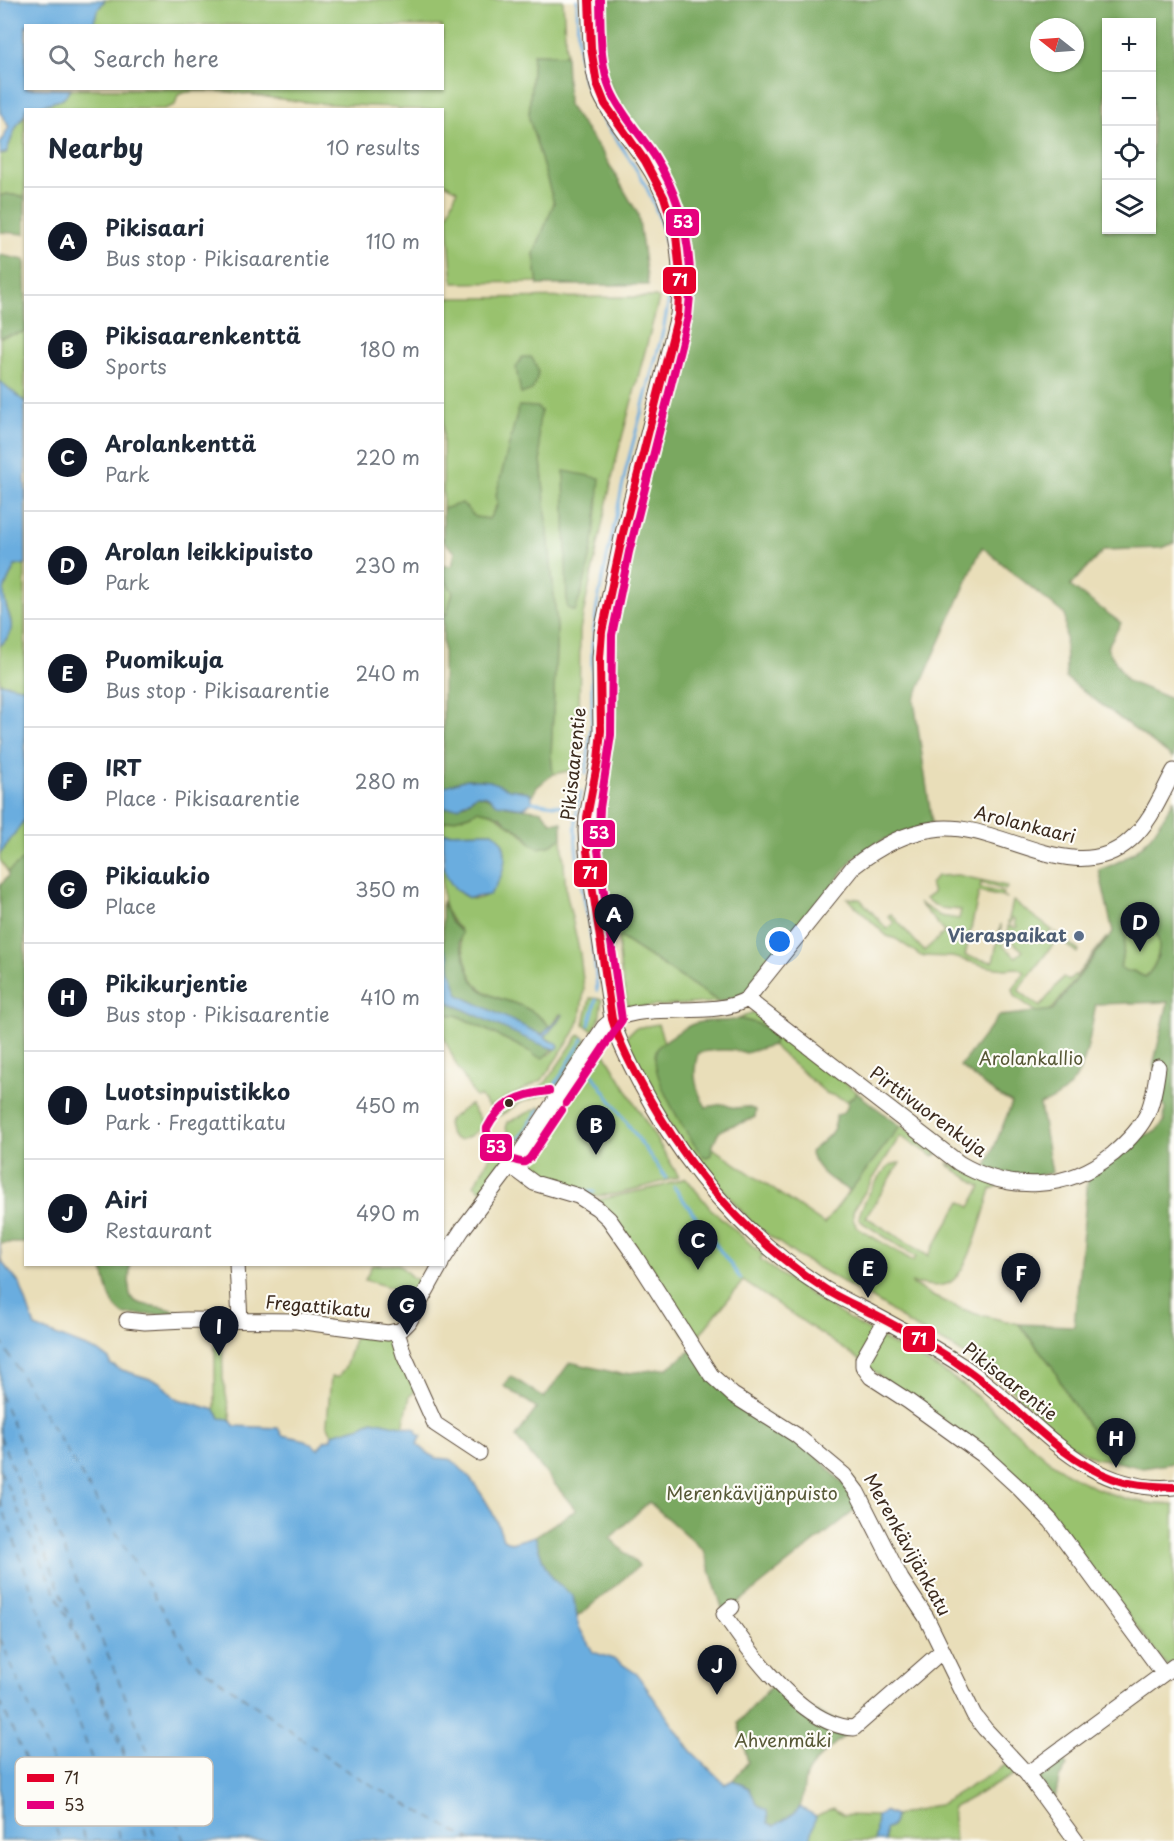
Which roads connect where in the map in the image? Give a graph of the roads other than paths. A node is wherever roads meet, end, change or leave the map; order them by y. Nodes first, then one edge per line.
1 (590, 0) edge
2 (1174, 771) edge
3 (747, 999) junction
4 (612, 1019) junction
5 (1158, 1067) dead end
6 (511, 1166) junction
7 (444, 1260) edge
8 (237, 1266) edge
9 (440, 1266) edge
10 (127, 1320) dead end
11 (240, 1320) junction
12 (885, 1321) junction
13 (397, 1332) junction
14 (479, 1454) dead end
15 (1174, 1487) edge
16 (728, 1611) dead end
17 (942, 1651) junction
18 (1169, 1669) edge
19 (1027, 1774) junction
20 (1076, 1841) edge

1 - 4 street, Pikisaarentie
2 - 3 street, Arolankaari
3 - 4 street
3 - 5 street, Pirttivuorenkuja
4 - 6 street
4 - 12 street, Pikisaarentie
6 - 7 street
6 - 17 street, Merenkävijänkatu
8 - 11 street
9 - 13 street
10 - 11 street, Fregattikatu
11 - 13 street, Fregattikatu
12 - 15 street, Pikisaarentie
12 - 18 street
13 - 14 street
16 - 17 street
17 - 19 street, Merenkävijänkatu
18 - 19 street
19 - 20 street, Merenkävijänkatu

